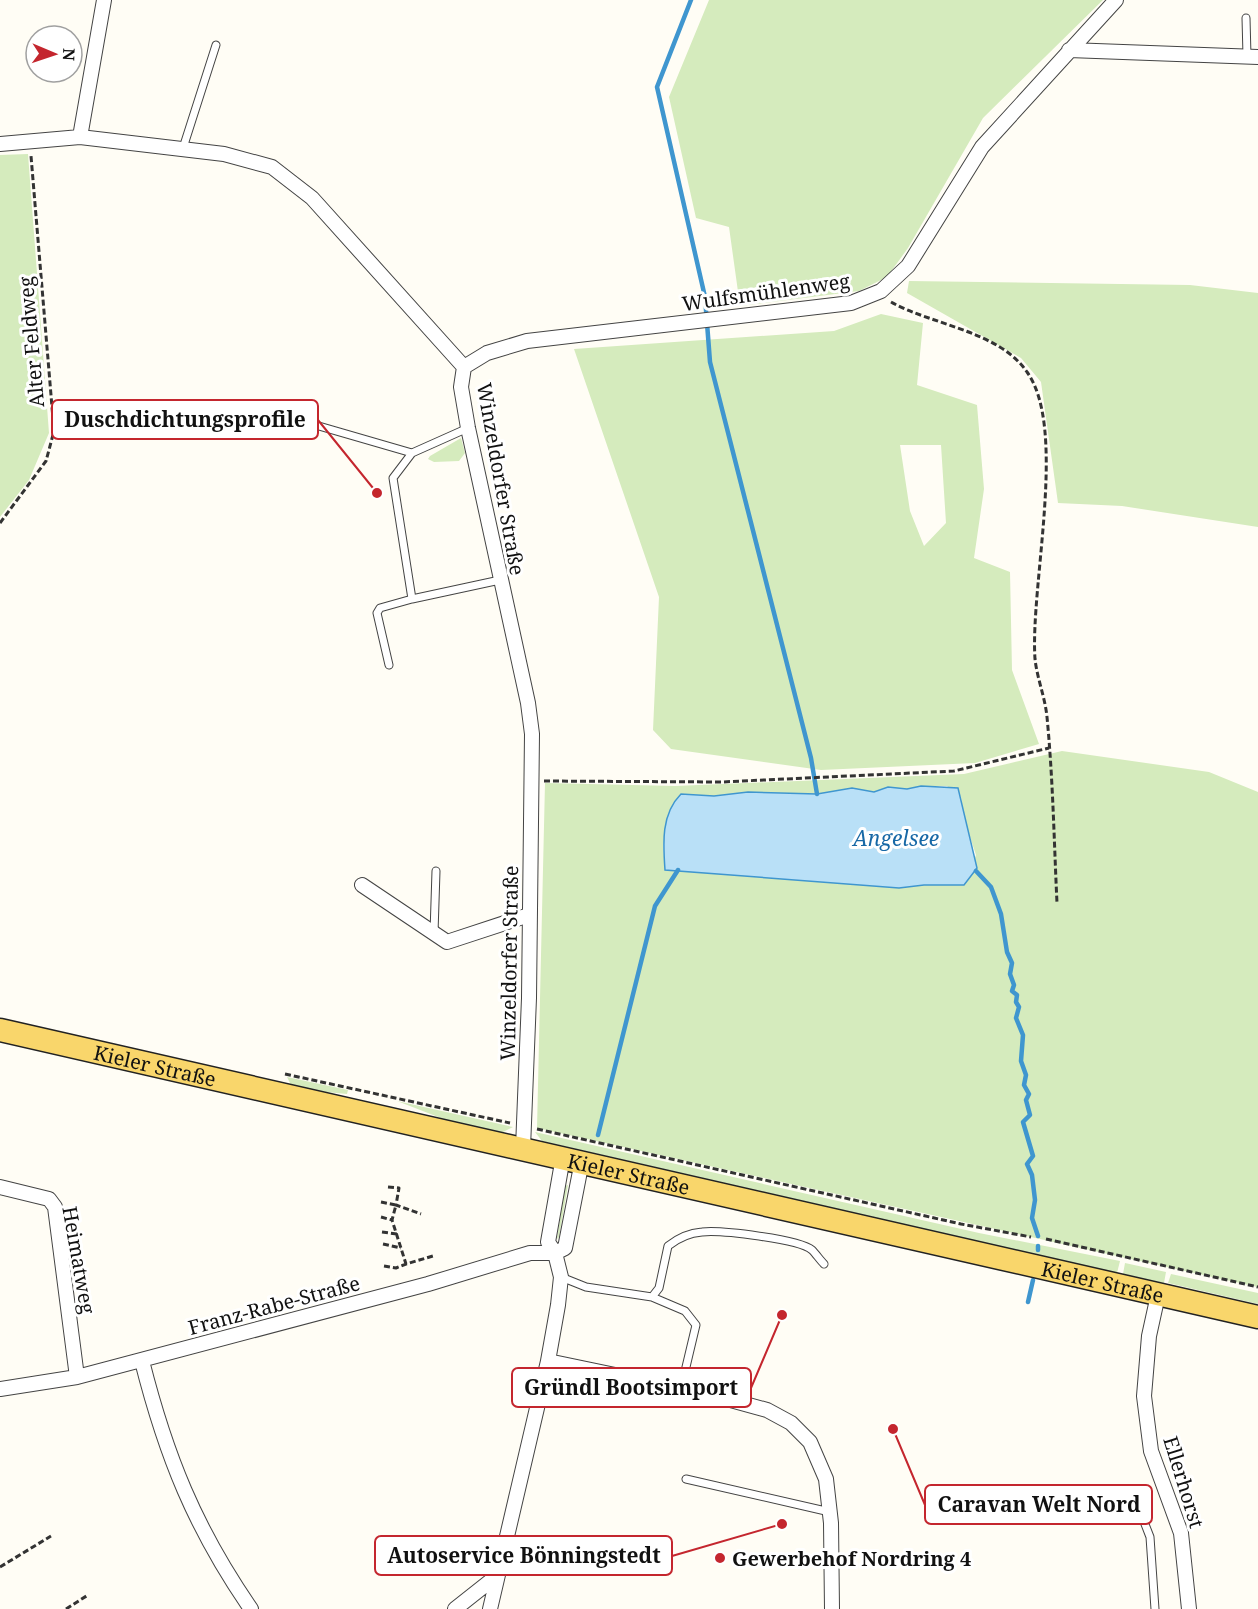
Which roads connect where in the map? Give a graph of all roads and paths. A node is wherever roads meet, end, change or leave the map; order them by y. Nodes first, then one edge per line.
1 (104, 0) edge
2 (1116, 0) edge
3 (1246, 18) dead end
4 (216, 45) dead end
5 (1069, 50) junction
6 (1252, 56) edge
7 (80, 137) junction
8 (30, 141) junction
9 (0, 144) edge
10 (183, 148) junction
11 (881, 291) junction
12 (464, 367) junction
13 (305, 422) dead end
14 (468, 428) junction
15 (412, 453) junction
16 (0, 524) edge
17 (500, 580) junction
18 (412, 599) junction
19 (389, 665) dead end
20 (1049, 748) junction
21 (533, 781) junction
22 (436, 871) dead end
23 (362, 885) dead end
24 (1057, 903) dead end
25 (529, 915) junction
26 (434, 933) junction
27 (0, 1030) edge
28 (523, 1148) junction
29 (572, 1159) junction
30 (0, 1187) edge
31 (388, 1187) dead end
32 (381, 1202) dead end
33 (396, 1205) junction
34 (421, 1214) dead end
35 (381, 1217) dead end
36 (392, 1220) junction
37 (382, 1232) dead end
38 (396, 1234) junction
39 (1046, 1239) dead end
40 (382, 1244) dead end
41 (401, 1248) junction
42 (555, 1252) junction
43 (433, 1256) dead end
44 (406, 1264) junction
45 (824, 1264) dead end
46 (384, 1266) dead end
47 (561, 1277) junction
48 (1258, 1287) edge
49 (1158, 1295) junction
50 (652, 1297) junction
51 (1258, 1317) edge
52 (142, 1361) junction
53 (548, 1361) junction
54 (77, 1377) junction
55 (681, 1388) junction
56 (0, 1389) edge
57 (686, 1479) dead end
58 (1136, 1501) dead end
59 (830, 1512) junction
60 (51, 1536) dead end
61 (0, 1567) edge
62 (498, 1575) junction
63 (88, 1595) dead end
64 (66, 1609) edge
65 (251, 1609) edge
66 (455, 1609) edge
67 (490, 1609) edge
68 (832, 1609) edge
69 (1155, 1609) edge
70 (1189, 1609) edge

1 - 7 street
2 - 5 street, Wulfsmühlenweg
3 - 6 lane
4 - 10 lane
5 - 6 street
5 - 11 street, Wulfsmühlenweg
7 - 8 street, Winzeldorfer Straße
7 - 10 street, Winzeldorfer Straße
8 - 9 street, Winzeldorfer Straße
8 - 16 path, Alter Feldweg
10 - 12 street, Winzeldorfer Straße
11 - 12 street, Wulfsmühlenweg
11 - 20 path
12 - 14 street, Winzeldorfer Straße
13 - 15 lane
14 - 15 lane
14 - 17 street, Winzeldorfer Straße
15 - 18 lane
17 - 18 lane
17 - 21 street, Winzeldorfer Straße
18 - 19 lane
20 - 21 path
20 - 24 path
21 - 25 street, Winzeldorfer Straße
22 - 26 lane
23 - 26 street
25 - 26 street
25 - 28 street, Winzeldorfer Straße
27 - 28 main road, Kieler Straße
28 - 29 main road, Kieler Straße
29 - 42 street
29 - 49 main road, Kieler Straße
30 - 54 street, Heimatweg
31 - 33 path
32 - 33 path
33 - 34 path
33 - 36 path
35 - 36 path
36 - 38 path
37 - 38 path
38 - 41 path
39 - 48 path
40 - 41 path
41 - 44 path
42 - 47 street
42 - 52 street, Franz-Rabe-Straße
43 - 44 path
44 - 46 path
45 - 50 lane
47 - 50 lane
47 - 53 street
49 - 51 main road, Kieler Straße
49 - 70 street, Ellerhorst
50 - 55 lane
52 - 54 street, Franz-Rabe-Straße
52 - 65 street
53 - 55 street
53 - 62 street
54 - 56 street, Franz-Rabe-Straße
55 - 59 street
57 - 59 lane
58 - 69 lane
59 - 68 street
60 - 61 path
62 - 66 street
62 - 67 street
63 - 64 path

